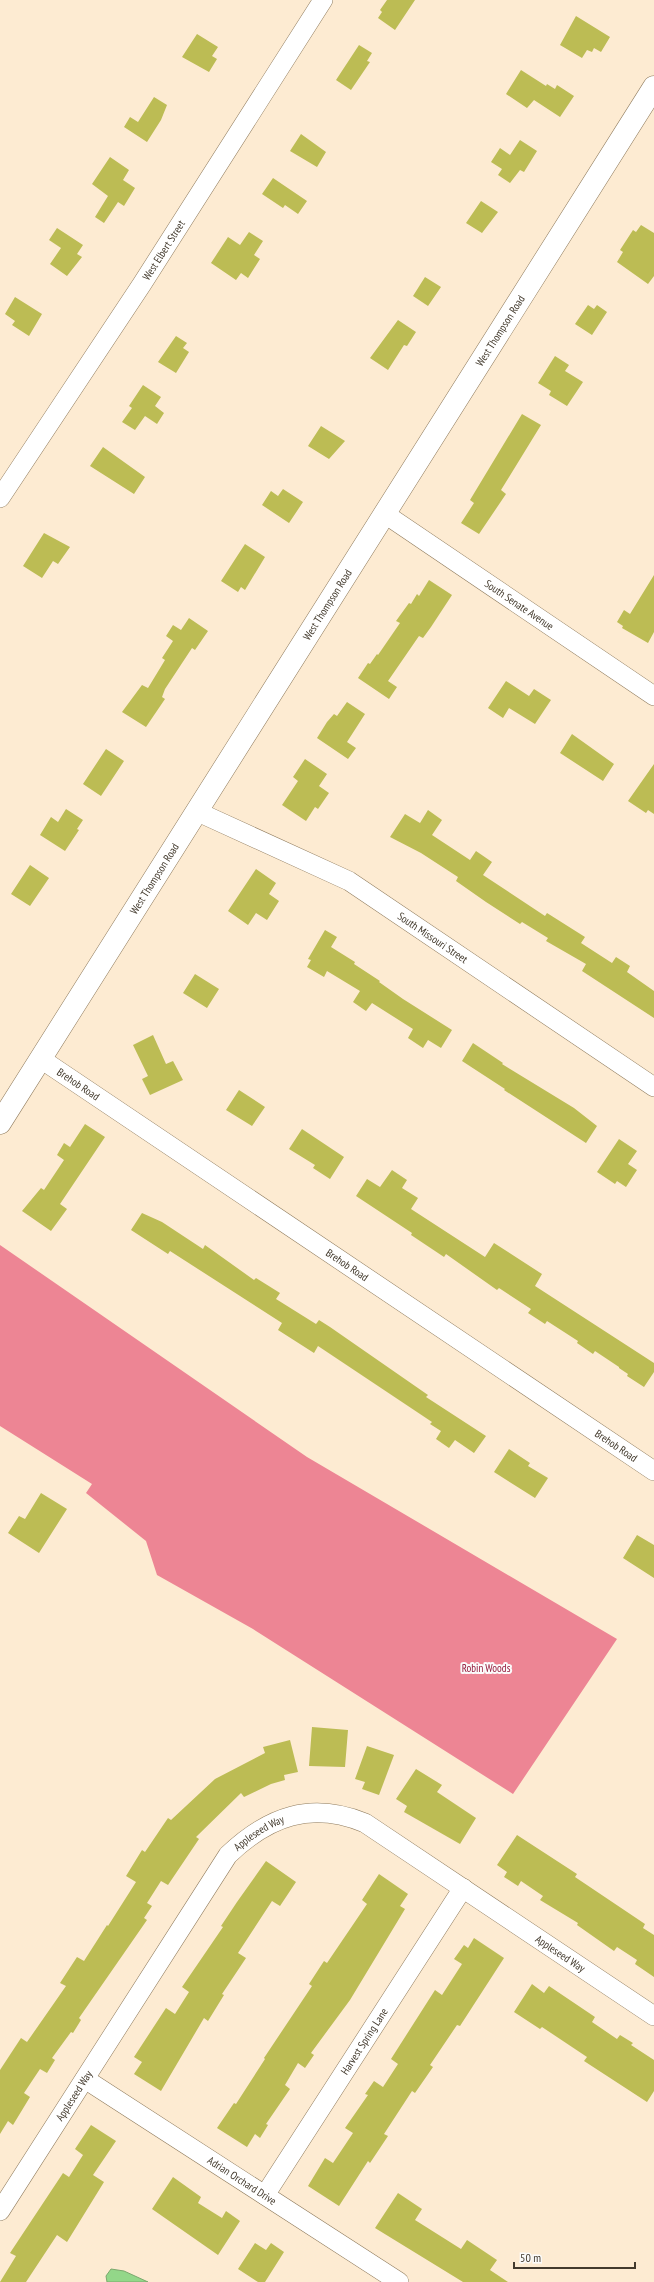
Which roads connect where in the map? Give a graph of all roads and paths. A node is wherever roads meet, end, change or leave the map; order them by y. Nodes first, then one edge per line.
1 (323, 0) edge
2 (654, 87) edge
3 (0, 498) edge
4 (386, 514) junction
5 (654, 696) edge
6 (198, 812) junction
7 (41, 1060) junction
8 (654, 1087) edge
9 (0, 1122) edge
10 (654, 1471) edge
11 (463, 1888) junction
12 (654, 2016) edge
13 (85, 2079) junction
14 (265, 2195) junction
15 (0, 2210) edge
16 (399, 2282) edge

1 - 3 street, West Elbert Street
2 - 4 main road, West Thompson Road
4 - 5 street, South Senate Avenue
4 - 6 main road, West Thompson Road
6 - 7 main road, West Thompson Road
6 - 8 street, South Missouri Street
7 - 9 main road, West Thompson Road
7 - 10 street, Brehob Road
11 - 12 street, Appleseed Way
11 - 13 street, Appleseed Way
11 - 14 street, Harvest Spring Lane
13 - 14 street, Adrian Orchard Drive
13 - 15 street, Appleseed Way
14 - 16 street, Adrian Orchard Drive

